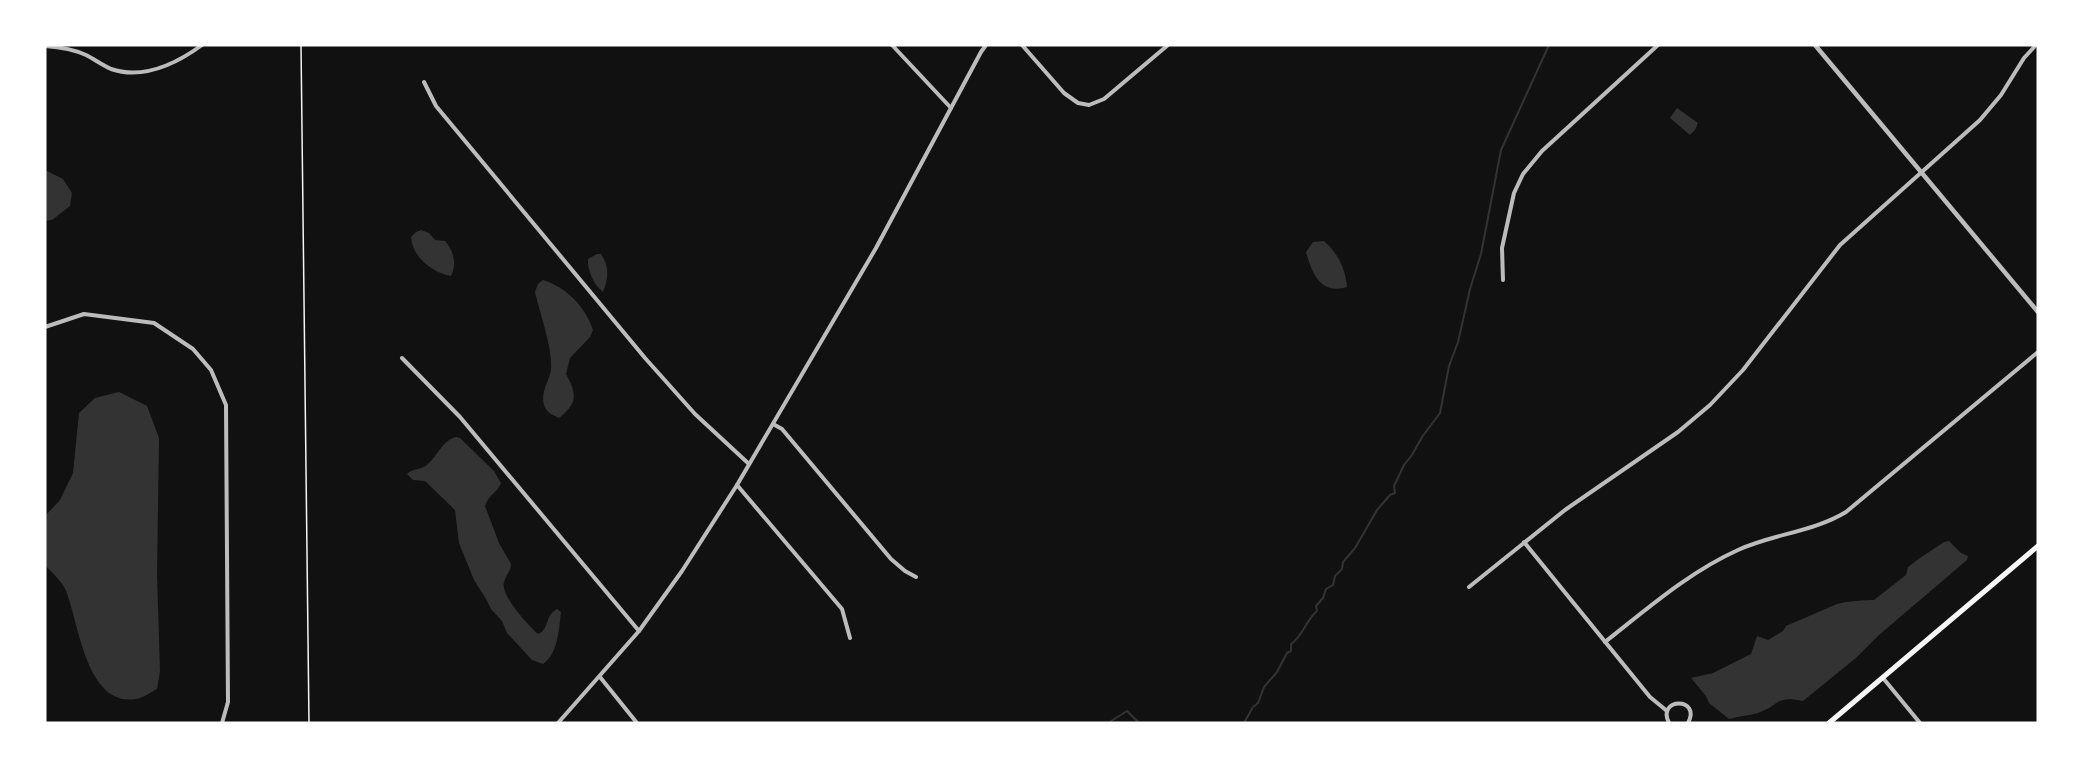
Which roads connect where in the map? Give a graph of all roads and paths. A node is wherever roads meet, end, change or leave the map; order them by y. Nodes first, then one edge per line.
1 (202, 45) edge
2 (301, 45) edge
3 (892, 45) edge
4 (986, 45) edge
5 (1022, 45) edge
6 (1168, 45) edge
7 (1658, 45) edge
8 (1815, 45) edge
9 (2036, 45) edge
10 (45, 46) edge
11 (424, 82) dead end
12 (951, 108) junction
13 (1921, 173) junction
14 (1503, 280) dead end
15 (2038, 312) edge
16 (45, 327) edge
17 (2038, 352) edge
18 (402, 358) dead end
19 (773, 424) junction
20 (749, 464) junction
21 (737, 485) junction
22 (1524, 542) junction
23 (2038, 546) edge
24 (916, 577) dead end
25 (1469, 587) dead end
26 (639, 632) junction
27 (850, 638) dead end
28 (1605, 642) junction
29 (600, 676) junction
30 (1883, 678) junction
31 (1668, 711) junction
32 (222, 723) edge
33 (309, 723) edge
34 (558, 723) edge
35 (637, 723) edge
36 (1670, 723) edge
37 (1688, 723) edge
38 (1829, 723) edge
39 (1920, 723) edge

1 - 10 street
2 - 33 path
3 - 12 street
4 - 12 street
5 - 6 street
7 - 14 street
8 - 13 street
9 - 13 street
11 - 20 street
12 - 19 street
13 - 15 street
13 - 22 street
16 - 32 street
17 - 28 street
18 - 26 street
19 - 20 street
19 - 24 street
20 - 21 street
21 - 26 street
21 - 27 street
22 - 25 street
22 - 28 street
23 - 30 main road
26 - 29 street
28 - 31 street
29 - 34 street
29 - 35 street
30 - 38 main road
30 - 39 street
31 - 36 street
31 - 37 street

